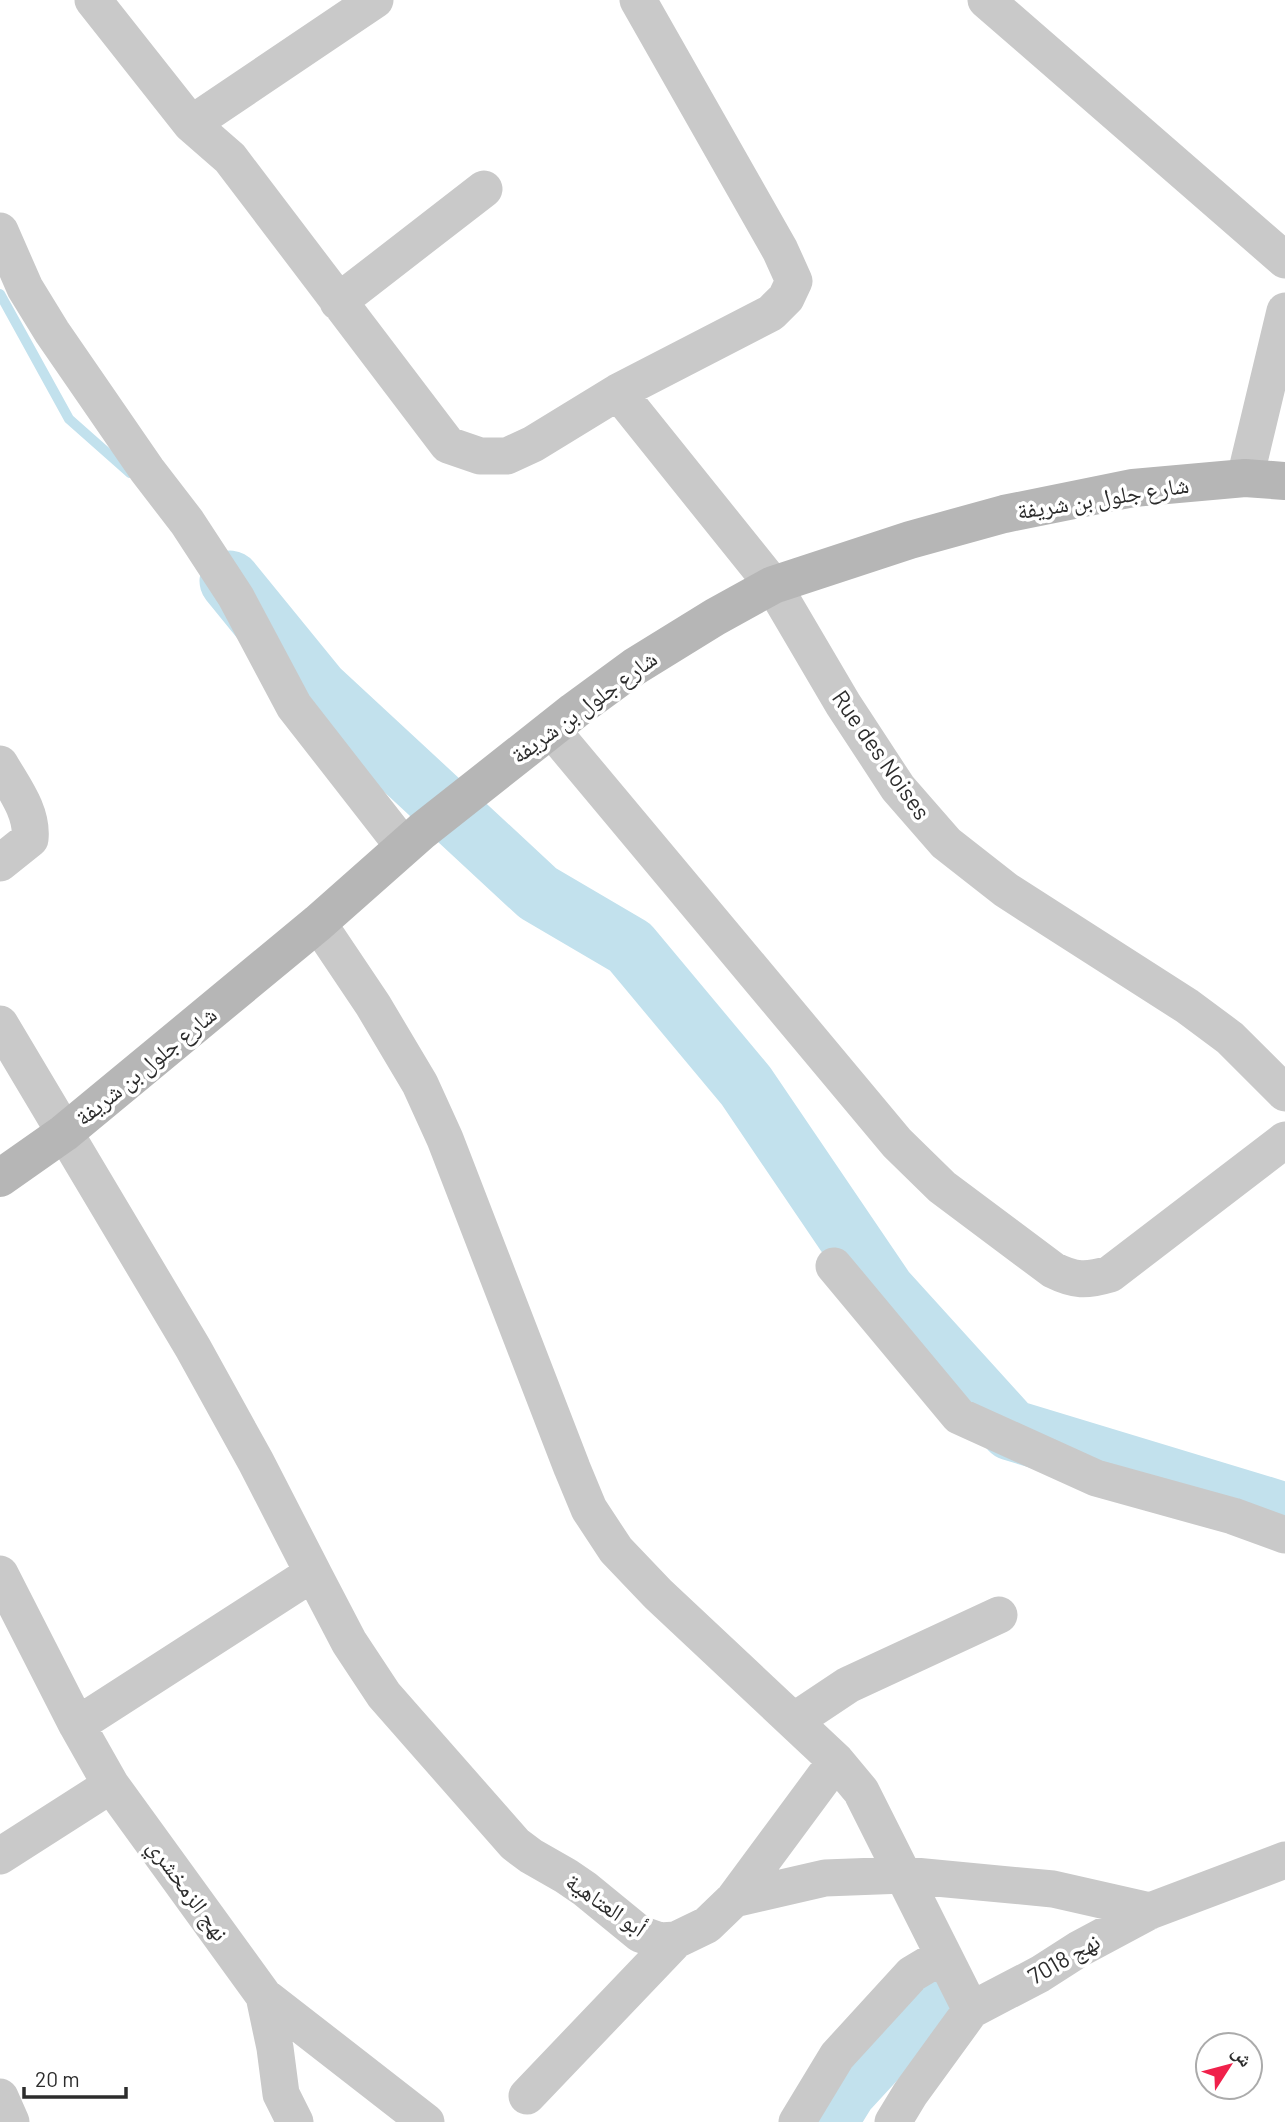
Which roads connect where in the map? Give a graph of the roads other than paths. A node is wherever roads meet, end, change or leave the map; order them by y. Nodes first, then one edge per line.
1 (93, 0) edge
2 (375, 0) edge
3 (638, 0) edge
4 (986, 0) edge
5 (191, 124) junction
6 (484, 190) dead end
7 (0, 231) edge
8 (1285, 260) edge
9 (338, 302) junction
10 (1285, 311) edge
11 (618, 391) junction
12 (1245, 478) junction
13 (1285, 481) edge
14 (773, 585) junction
15 (551, 729) junction
16 (0, 764) edge
17 (413, 839) junction
18 (0, 863) edge
19 (318, 923) junction
20 (0, 1024) edge
21 (1285, 1093) edge
22 (64, 1133) junction
23 (1285, 1140) edge
24 (0, 1178) edge
25 (834, 1266) dead end
26 (1285, 1535) edge
27 (313, 1573) junction
28 (4, 1592) edge
29 (999, 1615) dead end
30 (794, 1721) junction
31 (77, 1725) junction
32 (836, 1761) junction
33 (111, 1786) junction
34 (0, 1856) edge
35 (1285, 1860) edge
36 (904, 1875) junction
37 (734, 1899) junction
38 (1150, 1911) junction
39 (677, 1940) junction
40 (942, 1956) junction
41 (264, 1996) junction
42 (971, 2010) junction
43 (527, 2096) dead end
44 (0, 2097) edge
45 (11, 2122) edge
46 (295, 2122) edge
47 (426, 2122) edge
48 (797, 2122) edge
49 (893, 2122) edge

1 - 5 street
2 - 5 street
3 - 11 street
4 - 8 street
5 - 9 street
6 - 9 street
7 - 17 street
9 - 11 street
10 - 12 street
11 - 14 street, Rue des Noises
12 - 13 main road, شارع جلول بن شريفة
12 - 14 main road, شارع جلول بن شريفة
14 - 15 main road, شارع جلول بن شريفة
14 - 21 street, Rue des Noises
15 - 17 main road, شارع جلول بن شريفة
15 - 23 street
16 - 18 street
17 - 19 main road, شارع جلول بن شريفة
19 - 22 main road, شارع جلول بن شريفة
19 - 30 street
20 - 22 street, أبو العتاهية
22 - 24 main road, شارع جلول بن شريفة
22 - 27 street, أبو العتاهية
25 - 26 street
27 - 31 street
27 - 39 street, أبو العتاهية
28 - 31 street
29 - 30 street
30 - 32 street
31 - 33 street, نهج الزمخشري
32 - 36 street
32 - 37 street
33 - 34 street
33 - 41 street, نهج الزمخشري
35 - 38 street, نهج 7018
36 - 37 street, أبو العتاهية
36 - 38 street, أبو العتاهية
36 - 40 street
37 - 39 street, أبو العتاهية
38 - 42 street, نهج 7018
39 - 43 street
40 - 42 street
40 - 48 street
41 - 46 street
41 - 47 street
42 - 49 street, نهج 7018
44 - 45 street

